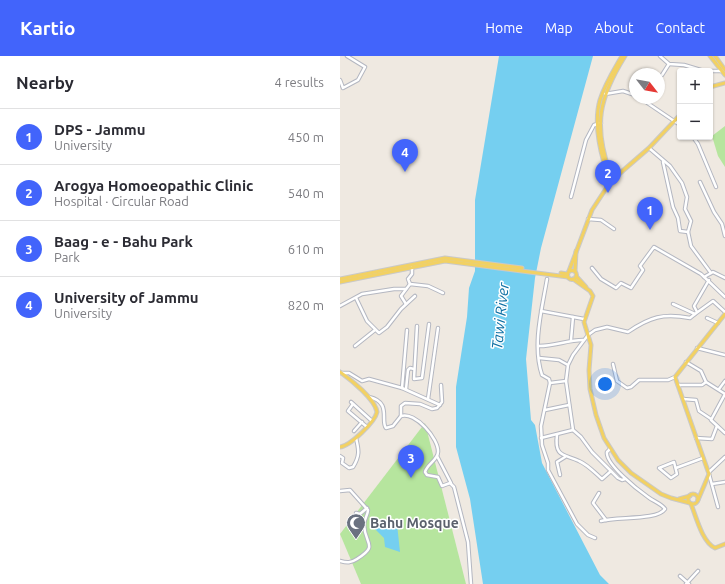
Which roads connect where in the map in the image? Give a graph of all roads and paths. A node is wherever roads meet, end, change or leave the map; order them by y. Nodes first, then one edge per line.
1 (347, 56) edge
2 (624, 56) edge
3 (660, 56) edge
4 (710, 56) edge
5 (714, 56) edge
6 (669, 64) junction
7 (694, 68) edge
8 (665, 70) edge
9 (723, 70) edge
10 (713, 71) edge
11 (725, 75) edge
12 (340, 80) edge
13 (725, 83) edge
14 (713, 86) edge
15 (629, 93) edge
16 (605, 94) junction
17 (649, 104) edge
18 (677, 119) edge
19 (675, 121) junction
20 (600, 123) junction
21 (695, 140) edge
22 (650, 148) junction
23 (663, 161) junction
24 (612, 181) junction
25 (700, 182) dead end
26 (716, 187) dead end
27 (571, 197) dead end
28 (588, 219) junction
29 (614, 229) dead end
30 (688, 232) junction
31 (725, 236) edge
32 (576, 251) junction
33 (450, 260) junction
34 (412, 268) junction
35 (592, 268) dead end
36 (574, 271) junction
37 (711, 273) junction
38 (568, 274) junction
39 (576, 276) junction
40 (704, 277) junction
41 (725, 278) edge
42 (548, 279) dead end
43 (573, 279) junction
44 (340, 280) edge
45 (709, 280) junction
46 (408, 287) junction
47 (586, 287) junction
48 (443, 293) dead end
49 (415, 296) dead end
50 (725, 297) edge
51 (356, 298) junction
52 (406, 304) junction
53 (673, 304) dead end
54 (340, 306) edge
55 (541, 311) junction
56 (696, 313) junction
57 (725, 313) edge
58 (573, 317) junction
59 (584, 318) junction
60 (707, 318) dead end
61 (718, 323) junction
62 (429, 324) dead end
63 (417, 326) dead end
64 (438, 328) dead end
65 (375, 330) junction
66 (407, 330) dead end
67 (588, 334) junction
68 (571, 340) junction
69 (583, 340) junction
70 (355, 346) dead end
71 (539, 346) junction
72 (697, 348) junction
73 (725, 355) edge
74 (539, 358) junction
75 (686, 362) junction
76 (613, 364) dead end
77 (568, 365) junction
78 (414, 369) junction
79 (341, 372) edge
80 (675, 377) junction
81 (566, 381) junction
82 (725, 381) edge
83 (706, 382) junction
84 (550, 383) junction
85 (678, 385) junction
86 (441, 386) dead end
87 (402, 388) junction
88 (406, 389) junction
89 (719, 389) junction
90 (725, 394) edge
91 (369, 397) junction
92 (428, 399) junction
93 (683, 399) junction
94 (440, 405) junction
95 (569, 405) junction
96 (545, 410) junction
97 (401, 416) junction
98 (711, 419) junction
99 (372, 421) junction
100 (362, 422) junction
101 (717, 426) junction
102 (367, 427) junction
103 (573, 430) junction
104 (354, 431) dead end
105 (725, 433) edge
106 (556, 435) junction
107 (356, 438) junction
108 (541, 438) junction
109 (696, 438) junction
110 (341, 446) edge
111 (610, 449) junction
112 (340, 456) edge
113 (438, 457) junction
114 (565, 457) junction
115 (725, 457) edge
116 (703, 458) junction
117 (676, 468) junction
118 (611, 471) junction
119 (709, 473) junction
120 (560, 475) dead end
121 (625, 479) junction
122 (725, 482) edge
123 (451, 483) junction
124 (712, 484) junction
125 (702, 488) junction
126 (340, 491) edge
127 (599, 493) dead end
128 (694, 494) junction
129 (690, 496) junction
130 (679, 500) junction
131 (698, 501) junction
132 (690, 503) junction
133 (718, 507) dead end
134 (367, 508) junction
135 (356, 512) dead end
136 (694, 514) junction
137 (606, 520) junction
138 (601, 521) dead end
139 (595, 538) dead end
140 (725, 544) edge
141 (340, 561) edge
142 (698, 571) dead end
143 (680, 576) dead end
144 (687, 583) edge
145 (471, 584) edge

1 - 12 street
2 - 16 main road
2 - 20 main road
3 - 6 street
4 - 9 main road
5 - 9 main road
6 - 7 street
6 - 8 street
9 - 10 street
9 - 11 main road
13 - 14 main road
15 - 16 street
16 - 20 main road
17 - 19 street
18 - 19 main road
19 - 22 main road
20 - 24 main road
20 - 27 street
21 - 26 street
22 - 23 street
22 - 24 main road
23 - 30 street
23 - 30 street
24 - 28 main road
25 - 31 street
28 - 29 street
28 - 32 main road
30 - 37 street
32 - 36 main road
32 - 38 main road
33 - 34 main road
33 - 38 main road
33 - 44 main road
34 - 44 main road
34 - 46 street
35 - 40 street
36 - 38 main road
36 - 39 main road
37 - 40 street
37 - 41 street
38 - 43 main road
39 - 43 main road
39 - 47 main road
40 - 45 street
42 - 55 street
43 - 47 main road
45 - 50 street
45 - 56 street
46 - 48 street
46 - 51 street
46 - 52 street
47 - 59 main road
49 - 52 street
51 - 54 street
51 - 65 street
52 - 65 street
53 - 56 street
55 - 58 street
55 - 71 street
56 - 57 street
56 - 67 street
57 - 61 main road
58 - 59 street
58 - 68 street
59 - 67 main road
60 - 61 street
61 - 72 main road
62 - 78 street
63 - 78 street
64 - 92 street
65 - 70 street
66 - 87 street
67 - 69 street
67 - 111 main road
68 - 69 street
68 - 71 street
69 - 77 street
71 - 74 street
72 - 73 street
72 - 75 main road
74 - 77 street
74 - 84 street
75 - 80 main road
75 - 83 street
76 - 80 street
77 - 81 street
78 - 88 street
79 - 87 street
79 - 91 main road
80 - 85 main road
81 - 84 street
81 - 95 street
82 - 89 street
83 - 85 street
83 - 89 street
84 - 96 street
85 - 93 main road
86 - 94 street
87 - 88 street
88 - 92 street
89 - 90 street
90 - 98 street
91 - 97 street
91 - 99 main road
92 - 94 street
93 - 98 street
93 - 109 main road
94 - 97 street
95 - 96 street
95 - 103 street
96 - 108 street
97 - 113 street
98 - 101 street
99 - 100 street
99 - 102 main road
100 - 102 street
100 - 104 street
101 - 105 street
101 - 109 street
102 - 107 main road
103 - 106 street
103 - 118 street
106 - 108 street
106 - 114 street
107 - 110 main road
107 - 112 street
108 - 139 street
109 - 116 main road
111 - 121 street
111 - 130 main road
113 - 123 street
113 - 123 street
114 - 118 street
114 - 120 street
115 - 119 street
116 - 117 street
116 - 119 main road
117 - 117 street
118 - 121 street
119 - 124 street
119 - 125 main road
121 - 137 street
122 - 124 street
123 - 145 street
124 - 133 street
125 - 128 main road
125 - 131 main road
126 - 134 street
127 - 137 street
128 - 129 main road
128 - 131 main road
129 - 130 main road
129 - 132 main road
130 - 132 main road
131 - 132 main road
131 - 136 main road
132 - 136 main road
134 - 135 street
134 - 141 street
136 - 140 main road
137 - 138 street
142 - 144 street
143 - 144 street

